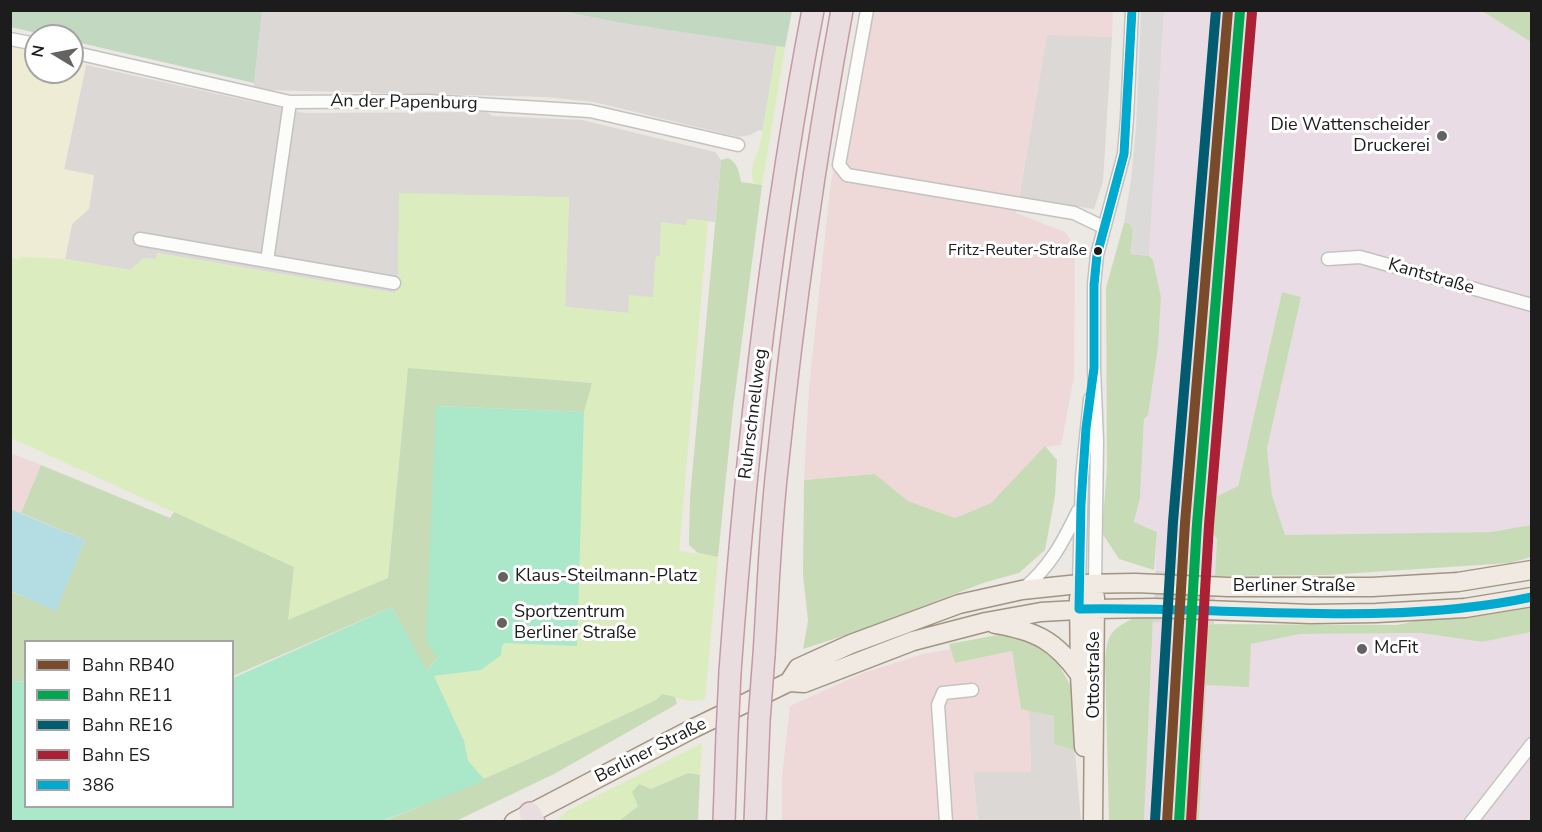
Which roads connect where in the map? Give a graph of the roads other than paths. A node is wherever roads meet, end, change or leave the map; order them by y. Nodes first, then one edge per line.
1 (813, 10) edge
2 (842, 10) edge
3 (867, 10) edge
4 (1132, 10) edge
5 (84, 55) edge
6 (290, 102) junction
7 (738, 145) dead end
8 (1103, 227) junction
9 (140, 239) dead end
10 (1328, 259) dead end
11 (267, 261) junction
12 (394, 283) dead end
13 (1532, 305) edge
14 (1094, 368) junction
15 (1081, 504) junction
16 (1532, 570) edge
17 (1087, 584) junction
18 (1022, 590) junction
19 (1532, 597) edge
20 (1087, 609) junction
21 (986, 622) junction
22 (1080, 675) junction
23 (789, 682) junction
24 (972, 690) dead end
25 (1532, 744) edge
26 (1092, 802) junction
27 (526, 819) edge
28 (724, 822) edge
29 (755, 822) edge
30 (946, 822) edge
31 (1093, 822) edge
32 (1471, 822) edge

1 - 28 highway, Ruhrschnellweg, bridge
2 - 29 highway, Ruhrschnellweg, bridge
3 - 8 street
4 - 8 street
5 - 6 street, An der Papenburg
6 - 7 street, An der Papenburg
6 - 11 street
8 - 14 street, Ottostraße
9 - 11 street
10 - 13 street, Kantstraße
11 - 12 street
14 - 15 street, Ottostraße
14 - 17 street, Ottostraße
15 - 17 street, Ottostraße
15 - 18 street, Ottostraße
16 - 17 main road, Berliner Straße
17 - 18 main road, Berliner Straße
17 - 20 main road, Ottostraße
18 - 23 main road, Berliner Straße
19 - 20 main road, Berliner Straße
20 - 21 main road, Berliner Straße
20 - 22 main road, Ottostraße
20 - 26 main road, Ottostraße
21 - 22 main road
21 - 23 main road, Berliner Straße
22 - 26 main road, Ottostraße
23 - 27 main road, Berliner Straße
24 - 30 street
25 - 32 street
26 - 31 main road, Ottostraße

